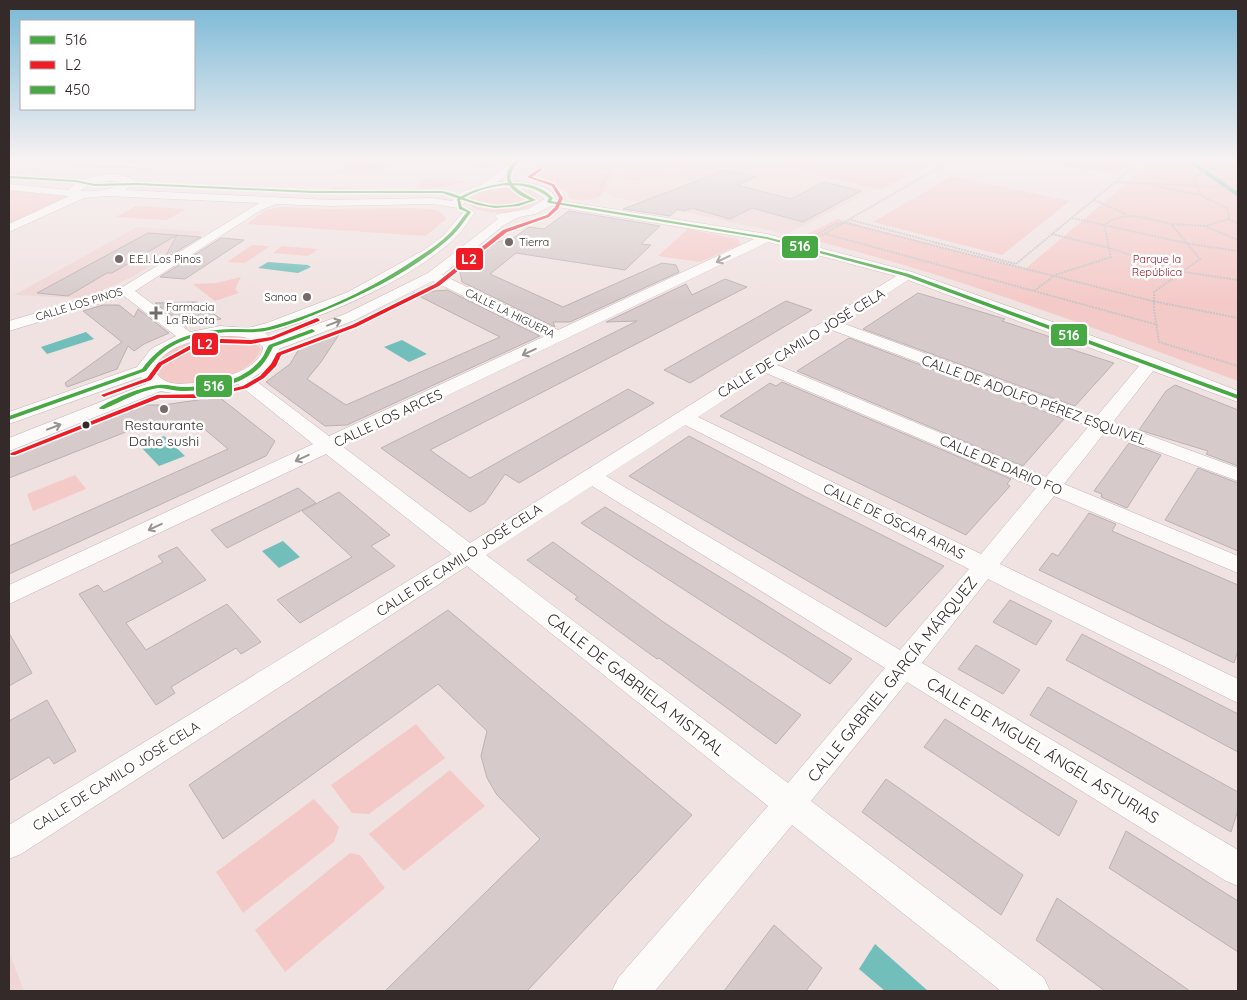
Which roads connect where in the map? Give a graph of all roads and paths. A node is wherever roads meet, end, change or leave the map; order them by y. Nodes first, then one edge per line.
1 (47, 208) edge
2 (258, 208) edge
3 (458, 208) edge
4 (540, 208) edge
5 (589, 208) edge
6 (872, 208) edge
7 (1085, 208) edge
8 (1112, 208) edge
9 (1226, 208) edge
10 (463, 209) junction
11 (1127, 214) junction
12 (515, 215) junction
13 (1072, 218) junction
14 (1230, 219) junction
15 (851, 220) junction
16 (846, 223) junction
17 (1171, 224) junction
18 (1238, 224) edge
19 (1104, 225) junction
20 (1205, 226) junction
21 (9, 228) edge
22 (826, 234) junction
23 (1052, 234) junction
24 (767, 238) junction
25 (1238, 240) edge
26 (1190, 244) junction
27 (1109, 248) junction
28 (1238, 251) edge
29 (1184, 272) junction
30 (907, 275) junction
31 (1055, 275) junction
32 (432, 276) junction
33 (1238, 280) edge
34 (126, 291) junction
35 (1034, 291) junction
36 (1152, 301) junction
37 (1238, 318) edge
38 (830, 324) junction
39 (1158, 325) junction
40 (9, 326) edge
41 (250, 332) junction
42 (560, 337) junction
43 (188, 338) junction
44 (271, 346) junction
45 (1151, 364) junction
46 (764, 366) junction
47 (1238, 366) edge
48 (144, 370) junction
49 (240, 377) junction
50 (158, 386) junction
51 (1238, 397) edge
52 (684, 417) junction
53 (9, 418) edge
54 (1101, 424) junction
55 (9, 445) edge
56 (328, 446) junction
57 (1238, 475) edge
58 (591, 476) junction
59 (1051, 486) junction
60 (468, 554) junction
61 (1238, 565) edge
62 (984, 566) junction
63 (9, 595) edge
64 (903, 665) junction
65 (1238, 692) edge
66 (790, 804) junction
67 (9, 843) edge
68 (1238, 869) edge
69 (630, 991) edge
70 (1031, 991) edge

1 - 21 street
2 - 34 street, CALLE LOS PINOS
3 - 10 street
4 - 12 street
5 - 24 street
6 - 15 path
7 - 13 path
8 - 11 path
9 - 14 path
10 - 12 street
10 - 41 street
11 - 17 path
11 - 19 path
12 - 32 street
13 - 19 path
13 - 23 path
14 - 18 path
14 - 20 path
15 - 16 path
15 - 23 path
16 - 22 path
16 - 22 path
16 - 31 path
17 - 20 path
17 - 26 path
19 - 26 path
19 - 27 path
20 - 25 path
22 - 35 path
23 - 27 path
24 - 30 street
24 -> 42 street, CALLE LOS ARCES
26 - 28 path
26 - 29 path
27 - 29 path
27 - 31 path
29 - 33 path
29 - 36 path
30 - 38 street, CALLE DE CAMILO JOSÉ CELA
30 - 45 street
31 - 35 path
31 - 36 path
32 - 42 street, CALLE LA HIGUERA
44 -> 32 street
34 - 40 street, CALLE LOS PINOS
34 - 43 street
35 - 39 path
36 - 37 path
36 - 39 path
38 - 46 street, CALLE DE CAMILO JOSÉ CELA
38 - 54 street, CALLE DE ADOLFO PÉREZ ESQUIVEL
39 - 47 path
41 - 43 street
41 - 44 street
42 -> 56 street, CALLE LOS ARCES
43 - 48 street
44 - 49 street
45 - 51 street
45 - 54 street, CALLE GABRIEL GARCÍA MÁRQUEZ
46 - 52 street, CALLE DE CAMILO JOSÉ CELA
46 - 59 street, CALLE DE DARIO FO
48 - 50 street
48 - 53 street
49 - 50 street
49 - 56 street, CALLE DE GABRIELA MISTRAL
55 -> 50 street
52 - 58 street, CALLE DE CAMILO JOSÉ CELA
52 - 62 street, CALLE DE ÓSCAR ARIAS
54 - 57 street, CALLE DE ADOLFO PÉREZ ESQUIVEL
54 - 59 street, CALLE GABRIEL GARCÍA MÁRQUEZ
56 - 60 street, CALLE DE GABRIELA MISTRAL
56 -> 63 street, CALLE LOS ARCES
58 - 60 street, CALLE DE CAMILO JOSÉ CELA
58 - 64 street, CALLE DE MIGUEL ÁNGEL ASTURIAS
59 - 61 street, CALLE DE DARIO FO
59 - 62 street, CALLE GABRIEL GARCÍA MÁRQUEZ
60 - 66 street, CALLE DE GABRIELA MISTRAL
60 - 67 street, CALLE DE CAMILO JOSÉ CELA
62 - 64 street, CALLE GABRIEL GARCÍA MÁRQUEZ
62 - 65 street, CALLE DE ÓSCAR ARIAS
64 - 66 street, CALLE GABRIEL GARCÍA MÁRQUEZ
64 - 68 street, CALLE DE MIGUEL ÁNGEL ASTURIAS
66 - 69 street, CALLE GABRIEL GARCÍA MÁRQUEZ
66 - 70 street, CALLE DE GABRIELA MISTRAL

